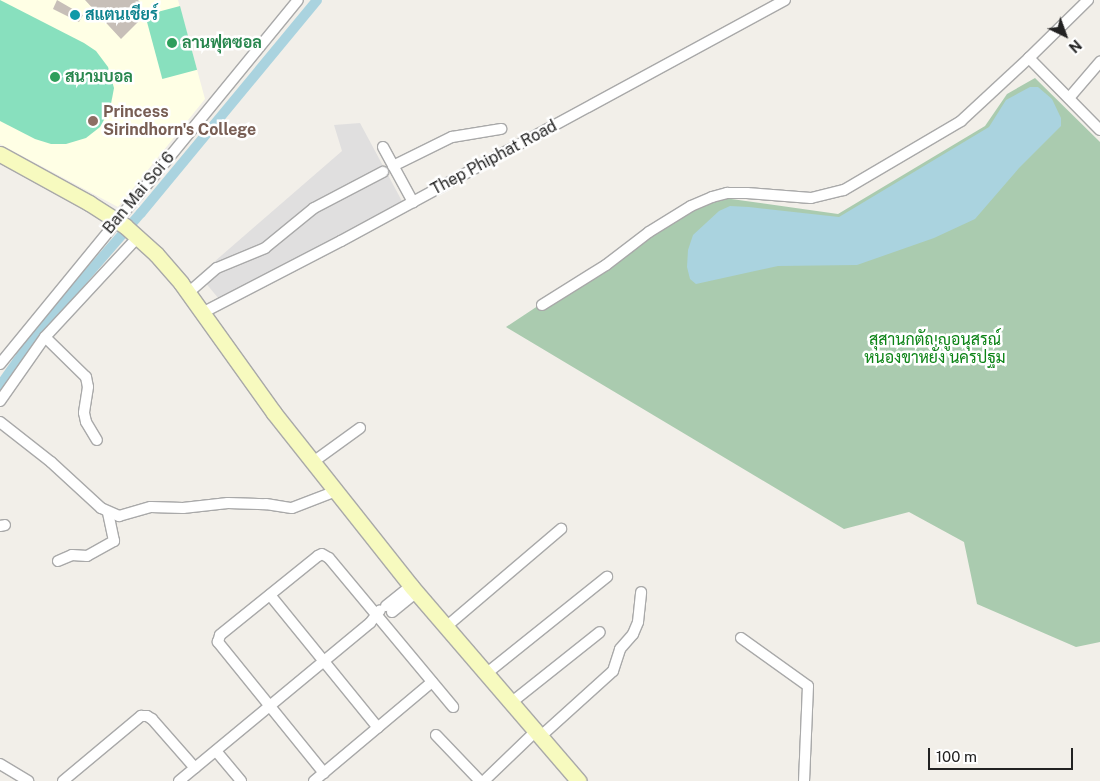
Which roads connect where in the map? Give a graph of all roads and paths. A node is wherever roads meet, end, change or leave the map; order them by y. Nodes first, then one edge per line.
1 (298, 0) edge
2 (785, 0) edge
3 (1088, 0) edge
4 (1029, 58) junction
5 (1100, 62) edge
6 (1069, 98) junction
7 (501, 129) dead end
8 (1100, 130) edge
9 (383, 147) dead end
10 (1, 156) edge
11 (393, 166) junction
12 (383, 172) dead end
13 (413, 202) junction
14 (128, 229) junction
15 (188, 293) junction
16 (542, 305) dead end
17 (202, 313) junction
18 (45, 336) junction
19 (0, 364) edge
20 (0, 401) edge
21 (0, 422) edge
22 (360, 428) dead end
23 (97, 440) dead end
24 (313, 462) junction
25 (336, 490) junction
26 (108, 513) junction
27 (562, 529) dead end
28 (58, 561) dead end
29 (606, 577) dead end
30 (414, 589) junction
31 (641, 592) dead end
32 (270, 595) junction
33 (384, 613) junction
34 (446, 626) junction
35 (600, 632) dead end
36 (741, 638) dead end
37 (324, 662) junction
38 (486, 672) junction
39 (432, 682) junction
40 (512, 702) junction
41 (270, 706) junction
42 (453, 707) dead end
43 (378, 728) junction
44 (539, 734) junction
45 (436, 735) dead end
46 (216, 751) junction
47 (0, 764) edge
48 (195, 768) junction
49 (324, 773) junction
50 (28, 781) edge
51 (63, 781) edge
52 (179, 781) edge
53 (241, 781) edge
54 (314, 781) edge
55 (480, 781) edge
56 (484, 781) edge
57 (579, 781) edge
58 (804, 781) edge

1 - 14 street, Ban Mai Soi 6
2 - 13 street, Thep Phiphat Road
3 - 4 street
4 - 6 street
4 - 16 street
5 - 6 street
6 - 8 street
7 - 11 street
9 - 11 street
10 - 14 main road
11 - 13 street
12 - 15 street
13 - 17 street, Thep Phiphat Road
14 - 15 main road
14 - 18 street
14 - 19 street, Ban Mai Soi 6
15 - 17 main road
17 - 24 main road
18 - 20 street
18 - 23 street
21 - 26 street
22 - 24 street
24 - 25 main road
25 - 26 street
25 - 30 main road
26 - 28 street
27 - 34 street
29 - 38 street
30 - 33 street
30 - 34 main road
31 - 44 street
32 - 33 street
32 - 37 street
32 - 41 street
33 - 37 street
33 - 39 street
34 - 38 main road
35 - 40 street
36 - 58 street
37 - 41 street
37 - 43 street
38 - 40 main road
39 - 42 street
39 - 43 street
40 - 44 main road
41 - 46 street
41 - 49 street
43 - 49 street
44 - 56 street
44 - 57 main road
45 - 55 street
46 - 48 street
46 - 53 street
47 - 50 street
48 - 51 street
48 - 52 street
49 - 54 street

